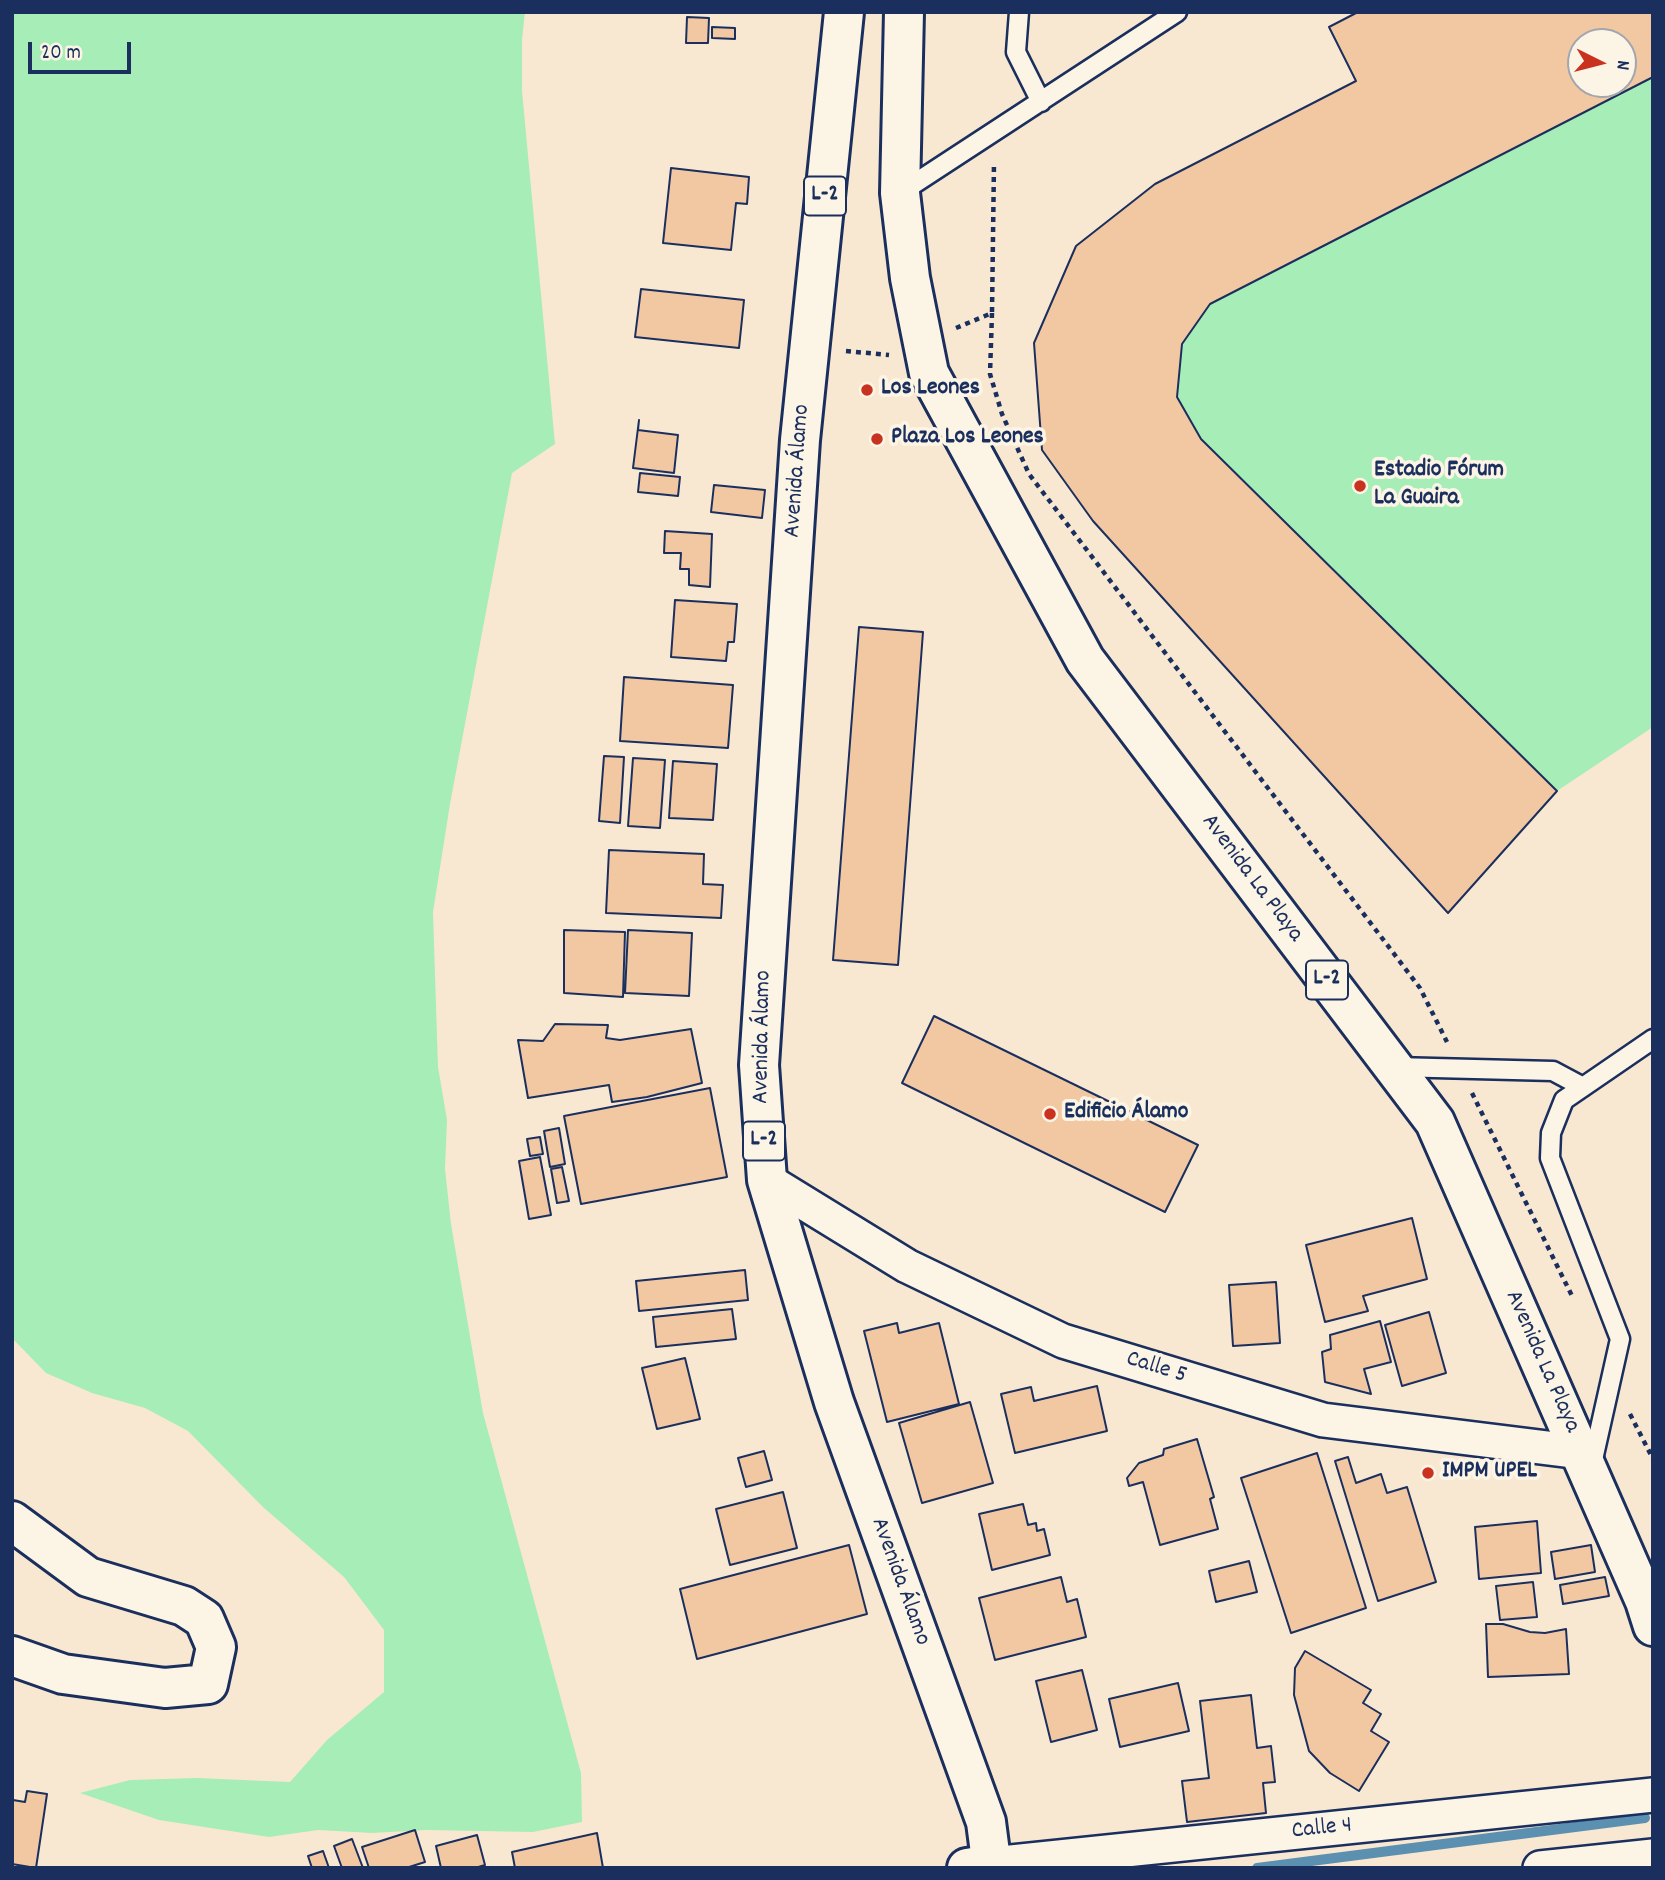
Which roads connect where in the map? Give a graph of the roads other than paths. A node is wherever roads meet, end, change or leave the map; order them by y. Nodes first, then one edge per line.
1 (844, 12) edge
2 (904, 12) edge
3 (1019, 12) edge
4 (1177, 12) edge
5 (1041, 102) junction
6 (900, 193) junction
7 (1653, 1039) edge
8 (1393, 1067) junction
9 (1583, 1087) junction
10 (767, 1180) junction
11 (1585, 1463) junction
12 (12, 1521) edge
13 (1653, 1626) edge
14 (12, 1657) edge
15 (1653, 1796) edge
16 (1653, 1856) edge
17 (984, 1866) edge
18 (1541, 1868) edge

1 - 10 main road, Avenida Álamo / L-2
2 - 6 main road, L-2
3 - 5 lane
4 - 5 lane
5 - 6 lane
6 - 8 main road, Avenida La Playa / L-2
7 - 9 lane
8 - 9 lane
8 - 11 main road, Avenida La Playa / L-2
9 - 11 lane
10 - 11 street, Calle 5
10 - 17 main road, Avenida Álamo / L-2
11 - 13 main road, Avenida La Playa / L-2
12 - 14 main road
15 - 17 street, Calle 4
16 - 18 street

